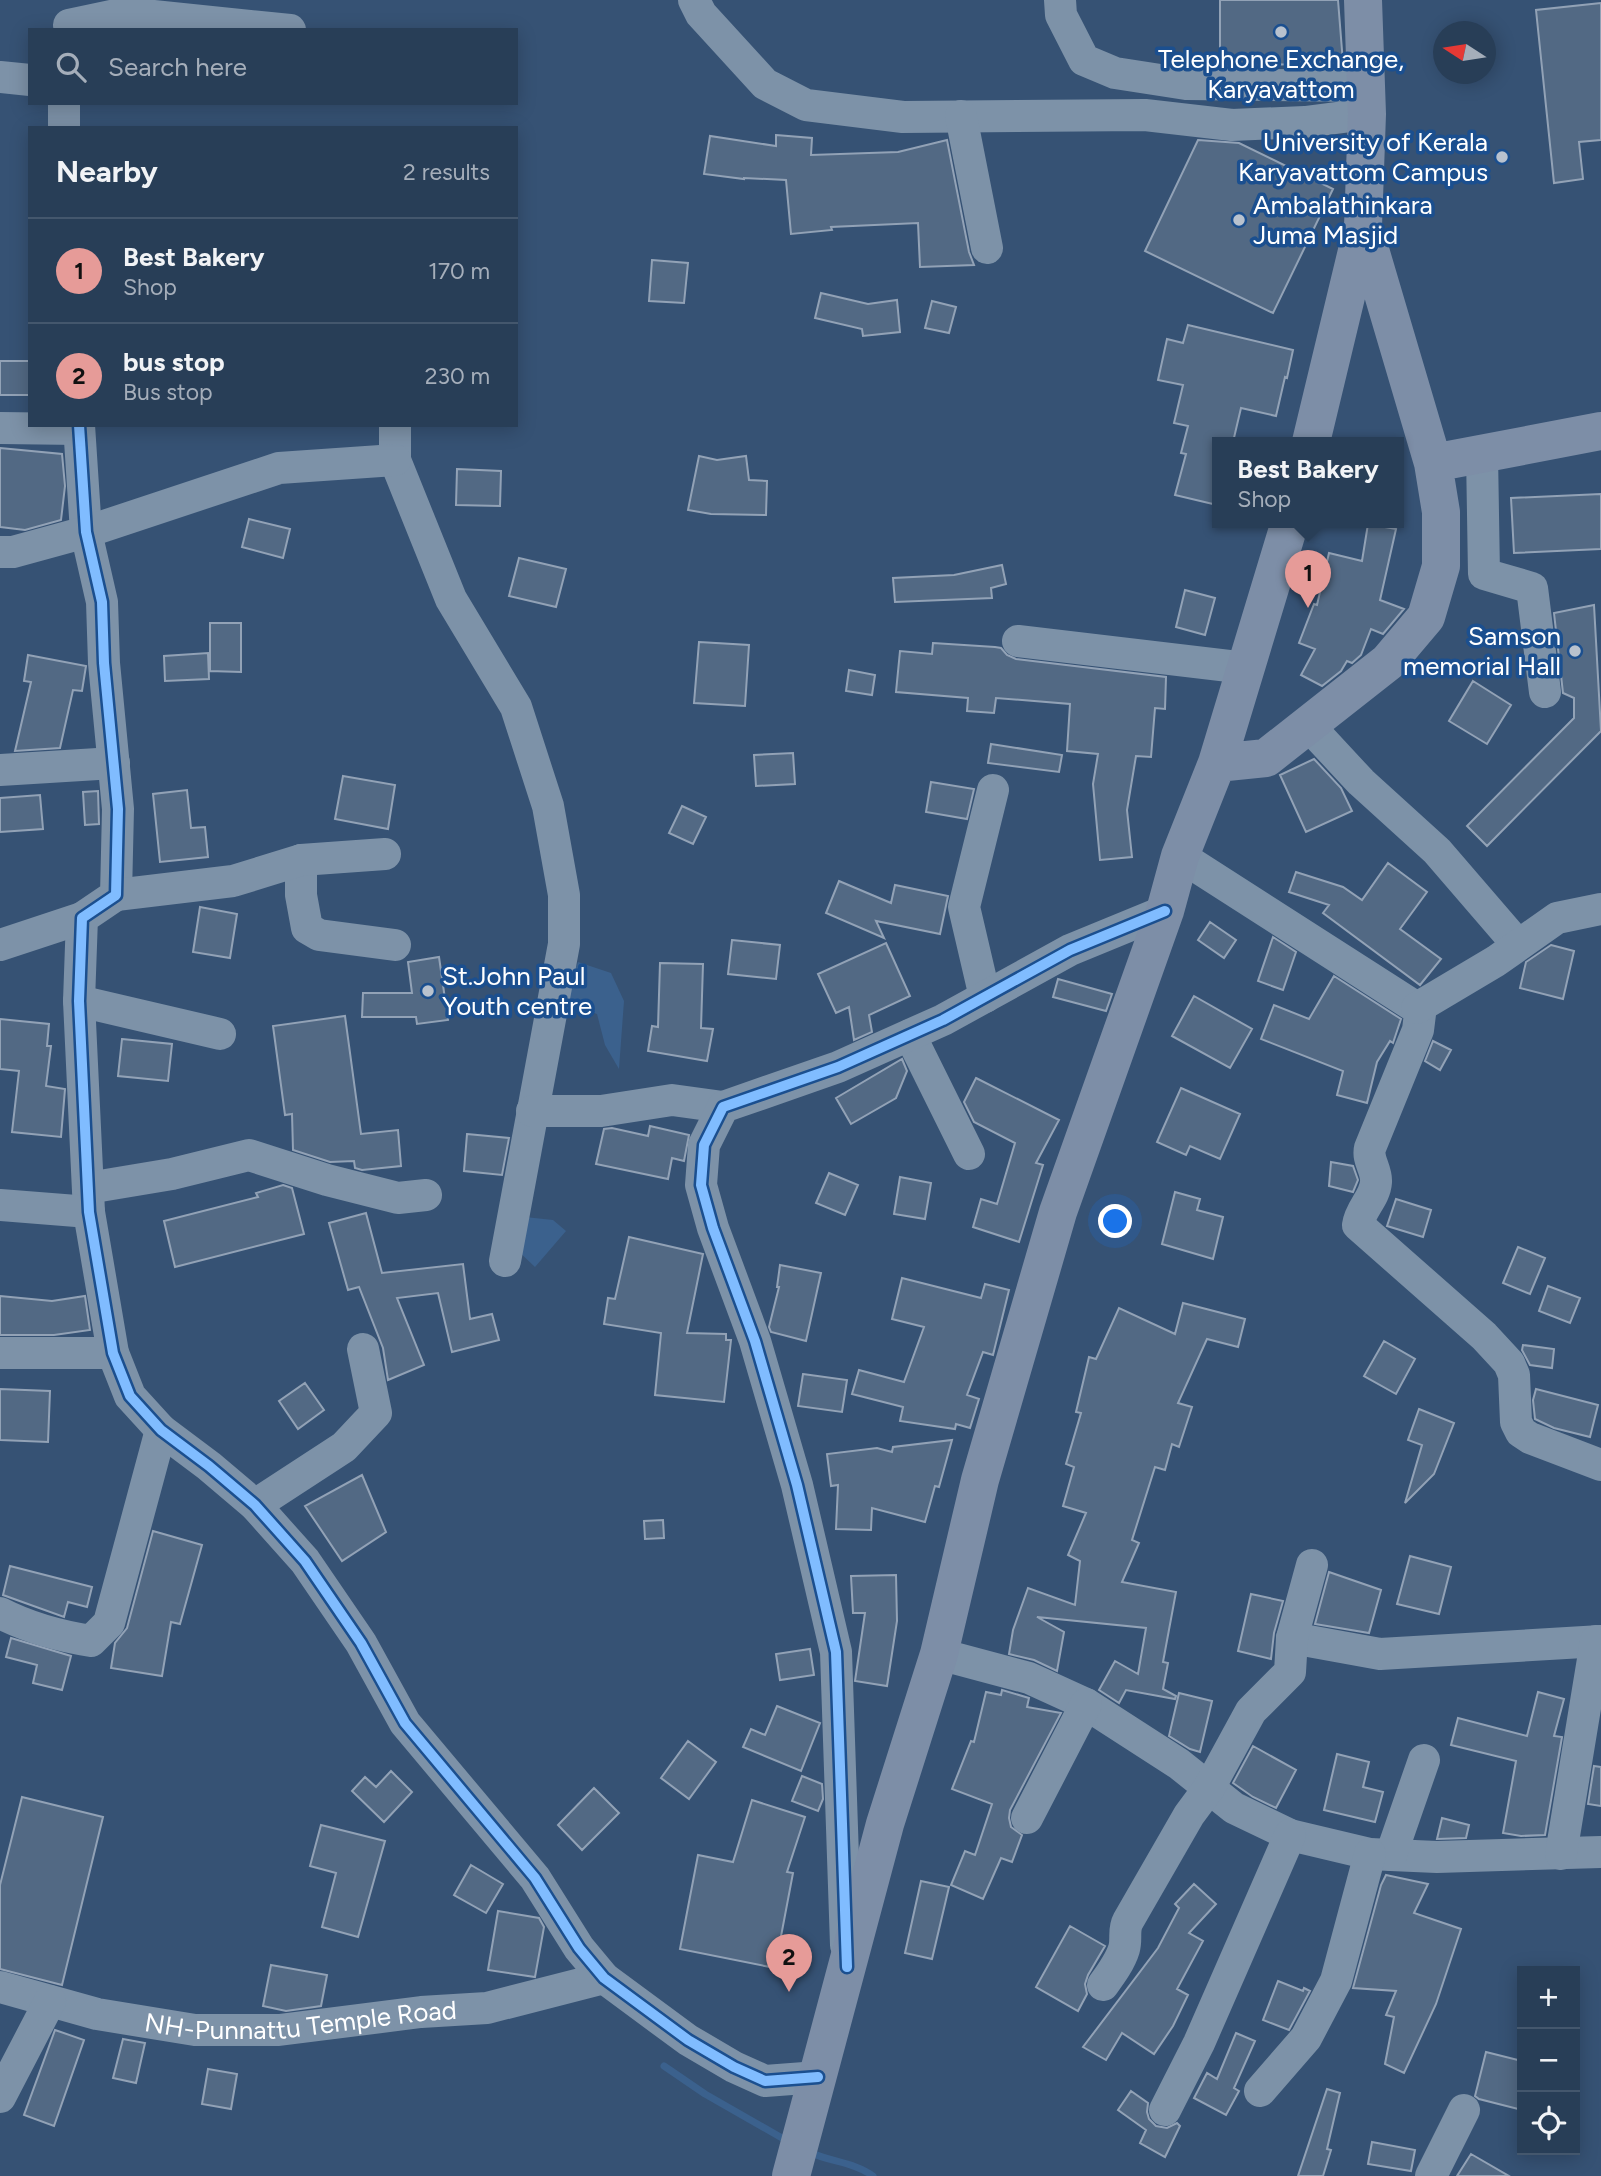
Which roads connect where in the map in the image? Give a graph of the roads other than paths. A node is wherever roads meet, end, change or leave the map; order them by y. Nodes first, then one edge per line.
1 (694, 0) edge
2 (1060, 0) edge
3 (1363, 0) edge
4 (69, 18) edge
5 (271, 28) edge
6 (0, 78) edge
7 (28, 80) edge
8 (1366, 100) junction
9 (64, 105) edge
10 (961, 116) junction
11 (64, 126) edge
12 (1363, 226) junction
13 (986, 248) dead end
14 (79, 427) edge
15 (395, 427) edge
16 (0, 428) edge
17 (1601, 431) edge
18 (1312, 437) edge
19 (1482, 454) junction
20 (395, 460) junction
21 (1433, 463) junction
22 (1288, 528) edge
23 (86, 533) junction
24 (0, 552) edge
25 (1018, 640) dead end
26 (1246, 668) junction
27 (1545, 692) dead end
28 (1308, 725) junction
29 (114, 763) junction
30 (1217, 763) junction
31 (0, 770) edge
32 (993, 790) dead end
33 (385, 854) dead end
34 (1180, 856) junction
35 (301, 860) junction
36 (116, 895) junction
37 (1601, 909) edge
38 (1165, 911) junction
39 (82, 918) junction
40 (0, 945) edge
41 (395, 945) dead end
42 (1518, 945) junction
43 (985, 997) junction
44 (79, 1001) junction
45 (1417, 1008) junction
46 (220, 1034) dead end
47 (910, 1035) junction
48 (723, 1107) junction
49 (532, 1111) junction
50 (969, 1154) dead end
51 (426, 1195) dead end
52 (89, 1200) junction
53 (0, 1205) edge
54 (505, 1261) dead end
55 (363, 1349) dead end
56 (0, 1353) edge
57 (113, 1353) junction
58 (162, 1430) junction
59 (1601, 1465) edge
60 (255, 1505) junction
61 (1312, 1565) dead end
62 (0, 1613) edge
63 (1292, 1637) junction
64 (1599, 1641) edge
65 (939, 1654) junction
66 (1086, 1704) junction
67 (1424, 1760) dead end
68 (1209, 1788) junction
69 (1027, 1818) dead end
70 (1290, 1835) junction
71 (1601, 1852) edge
72 (1381, 1854) junction
73 (1561, 1854) junction
74 (847, 1967) junction
75 (604, 1978) junction
76 (1103, 1985) dead end
77 (0, 1987) edge
78 (50, 2001) junction
79 (818, 2077) junction
80 (1260, 2091) dead end
81 (0, 2097) edge
82 (1165, 2110) dead end
83 (1464, 2110) dead end
84 (796, 2157) edge
85 (1431, 2176) edge

1 - 10 street
2 - 8 street
3 - 8 main road
4 - 5 street
6 - 7 street
8 - 10 street
8 - 12 main road
9 - 11 street
10 - 13 street
12 - 18 main road
12 - 21 main road
14 - 16 street
14 - 23 street
15 - 20 street
17 - 19 main road
19 - 21 main road
19 - 27 street
20 - 23 street
20 - 49 street
21 - 28 main road
22 - 26 main road
23 - 24 street
23 - 29 street
25 - 26 street
26 - 30 main road
28 - 30 main road
28 - 42 street
29 - 31 street
29 - 36 street
30 - 34 main road
32 - 43 street
33 - 35 street
34 - 38 main road
34 - 45 street
35 - 36 street
35 - 41 street
36 - 39 street
37 - 42 street
38 - 43 street
38 - 65 main road
39 - 40 street
39 - 44 street
42 - 45 street
43 - 47 street
44 - 46 street
44 - 52 street
45 - 59 street
47 - 48 street
47 - 50 street
48 - 49 street
48 - 74 street
49 - 54 street
51 - 52 street
52 - 53 street
52 - 57 street
55 - 60 street
56 - 57 street
57 - 58 street
58 - 60 street
58 - 62 street
60 - 75 street
61 - 63 street
63 - 64 street
63 - 68 street
64 - 73 street
65 - 66 street
65 - 74 main road
66 - 68 street
66 - 69 street
67 - 72 street
68 - 70 street
68 - 76 street
70 - 72 street
70 - 82 street
71 - 73 street
72 - 73 street
72 - 80 street
74 - 79 main road
75 - 78 street, NH-Punnattu Temple Road
75 - 79 street
77 - 78 street, NH-Punnattu Temple Road
78 - 81 street
79 - 84 main road
83 - 85 street

